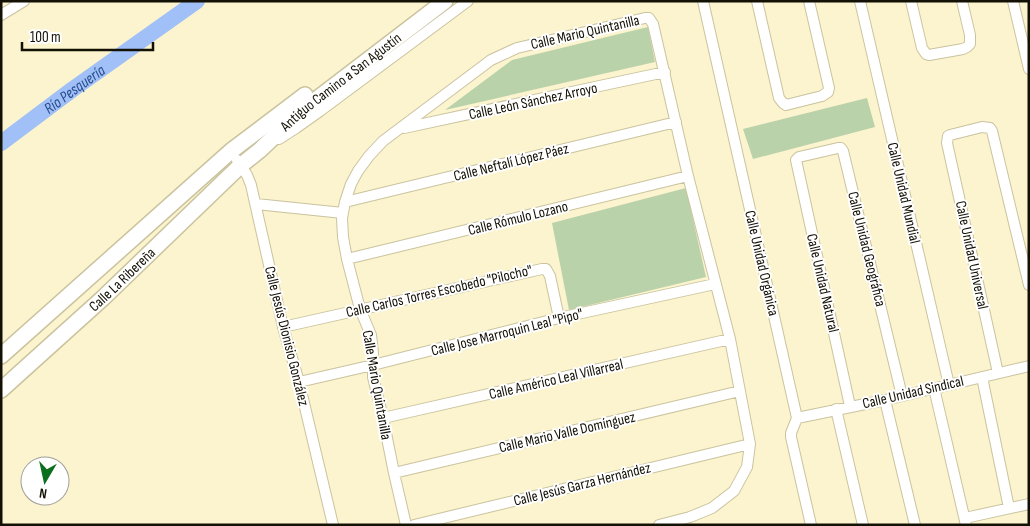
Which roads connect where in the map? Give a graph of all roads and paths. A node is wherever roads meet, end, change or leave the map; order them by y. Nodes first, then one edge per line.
1 (24, 1) edge
2 (428, 1) edge
3 (445, 1) edge
4 (468, 1) edge
5 (703, 1) edge
6 (757, 1) edge
7 (809, 1) edge
8 (860, 1) edge
9 (911, 1) edge
10 (962, 1) edge
11 (1013, 1) edge
12 (1, 15) edge
13 (375, 54) junction
14 (1029, 69) edge
15 (665, 72) junction
16 (370, 74) junction
17 (676, 122) junction
18 (400, 129) junction
19 (268, 142) junction
20 (231, 151) junction
21 (796, 159) joint
22 (240, 166) junction
23 (688, 176) junction
24 (346, 202) junction
25 (256, 204) junction
26 (343, 213) junction
27 (347, 259) junction
28 (86, 279) junction
29 (715, 284) junction
30 (1029, 285) edge
31 (103, 298) junction
32 (360, 309) junction
33 (559, 318) junction
34 (283, 327) junction
35 (730, 339) junction
36 (1, 356) edge
37 (373, 366) junction
38 (1029, 366) edge
39 (998, 373) junction
40 (982, 377) junction
41 (299, 382) junction
42 (949, 385) junction
43 (934, 388) junction
44 (1, 390) edge
45 (740, 391) junction
46 (902, 396) junction
47 (885, 400) junction
48 (850, 406) junction
49 (836, 409) junction
50 (383, 418) junction
51 (797, 418) junction
52 (750, 444) junction
53 (394, 473) junction
54 (1029, 504) edge
55 (1009, 508) junction
56 (966, 522) edge
57 (333, 525) edge
58 (406, 525) edge
59 (414, 525) edge
60 (659, 525) edge
61 (811, 525) edge
62 (863, 525) edge
63 (914, 525) edge

1 - 12 street
2 - 20 street, Antiguo Camino a San Agustín
3 - 13 street, Antiguo Camino a San Agustín
4 - 16 street
5 - 51 street, Calle Unidad Orgánica
6 - 7 street
8 - 42 street, Calle Unidad Mundial
9 - 10 street
11 - 14 street
13 - 16 street
13 - 19 street, Antiguo Camino a San Agustín
15 - 17 street, Calle Mario Quintanilla
15 - 18 street, Calle León Sánchez Arroyo
15 - 18 street, Calle Mario Quintanilla
16 - 19 street
17 - 23 street, Calle Mario Quintanilla
17 - 24 street, Calle Neftalí López Páez
18 - 24 street, Calle Mario Quintanilla
19 - 22 street, Antiguo Camino a San Agustín
20 - 22 street, Calle Jesús Dionisio González
20 - 28 street, Calle La Ribereña
21 - 46 street, Calle Unidad Geográfica
21 - 48 street, Calle Unidad Natural
22 - 25 street, Calle Jesús Dionisio González
22 - 31 street, Calle La Ribereña
23 - 27 street, Calle Rómulo Lozano
23 - 29 street, Calle Mario Quintanilla
24 - 26 street, Calle Mario Quintanilla
25 - 26 street
25 - 34 street, Calle Jesús Dionisio González
26 - 27 street, Calle Mario Quintanilla
27 - 32 street, Calle Mario Quintanilla
28 - 31 street
28 - 36 street, Calle La Ribereña
29 - 33 street, Calle Jose Marroquin Leal "Pipo"
29 - 35 street, Calle Mario Quintanilla
30 - 39 street, Calle Unidad Universal
31 - 44 street, Calle La Ribereña
32 - 33 street, Calle Carlos Torres Escobedo "Pilocho"
32 - 34 street, Calle Carlos Torres Escobedo "Pilocho"
32 - 37 street, Calle Mario Quintanilla
33 - 37 street, Calle Jose Marroquin Leal "Pipo"
34 - 41 street, Calle Jesús Dionisio González
35 - 45 street, Calle Mario Quintanilla
35 - 50 street, Calle Américo Leal Villarreal
37 - 41 street, Calle Jose Marroquin Leal "Pipo"
37 - 50 street, Calle Mario Quintanilla
38 - 39 street, Calle Unidad Sindical
39 - 40 street, Calle Unidad Sindical
40 - 42 street, Calle Unidad Sindical
40 - 55 street
41 - 57 street, Calle Jesús Dionisio González
42 - 43 street, Calle Unidad Sindical
43 - 46 street, Calle Unidad Sindical
43 - 56 street
45 - 52 street, Calle Mario Quintanilla
45 - 53 street, Calle Mario Valle Domínguez
46 - 47 street, Calle Unidad Sindical
47 - 48 street, Calle Unidad Sindical
47 - 63 street
48 - 49 street, Calle Unidad Sindical
49 - 51 street, Calle Unidad Sindical
49 - 62 street
50 - 53 street, Calle Mario Quintanilla
51 - 61 street, Calle Unidad Orgánica
52 - 59 street, Calle Jesús Garza Hernández
52 - 60 street, Calle Mario Quintanilla
53 - 58 street, Calle Mario Quintanilla
54 - 55 street
55 - 56 street

